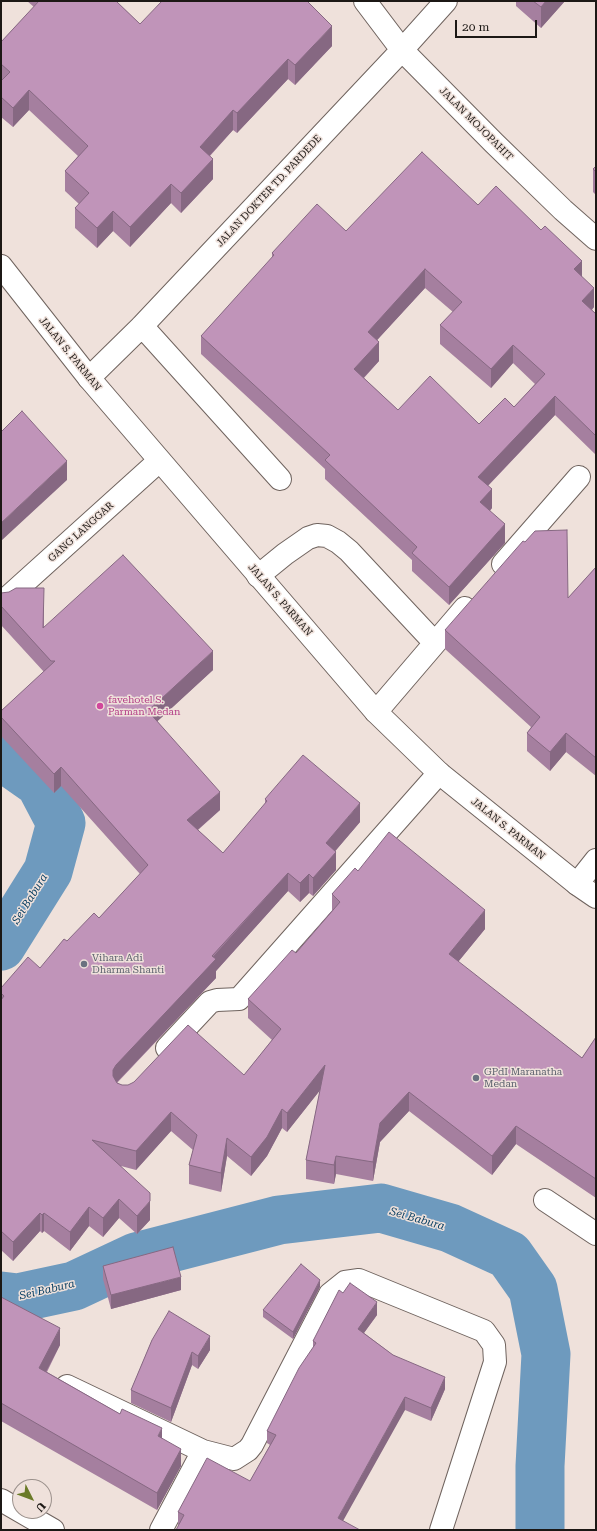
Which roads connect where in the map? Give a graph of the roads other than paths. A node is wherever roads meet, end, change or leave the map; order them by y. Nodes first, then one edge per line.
1 (365, 1) edge
2 (446, 1) edge
3 (402, 50) junction
4 (596, 239) edge
5 (1, 266) edge
6 (142, 326) junction
7 (88, 378) junction
8 (159, 461) junction
9 (579, 477) dead end
10 (280, 479) dead end
11 (258, 576) junction
12 (491, 577) edge
13 (476, 595) edge
14 (1, 600) edge
15 (434, 642) junction
16 (376, 712) junction
17 (439, 773) junction
18 (596, 860) edge
19 (577, 884) junction
20 (596, 897) edge
21 (151, 1064) edge
22 (545, 1200) dead end
23 (596, 1234) edge
24 (58, 1382) edge
25 (203, 1451) junction
26 (1, 1500) edge
27 (53, 1530) edge
28 (161, 1530) edge
29 (441, 1530) edge

1 - 3 street, JALAN MOJOPAHIT
2 - 3 street, JALAN DOKTER TD. PARDEDE
3 - 4 street, JALAN MOJOPAHIT
3 - 6 street, JALAN DOKTER TD. PARDEDE
5 - 7 street, JALAN S. PARMAN
6 - 7 street, JALAN DOKTER TD. PARDEDE
6 - 10 street
7 - 8 street, JALAN S. PARMAN
8 - 11 street, JALAN S. PARMAN
8 - 14 street, GANG LANGGAR
9 - 12 street
11 - 15 street
11 - 16 street, JALAN S. PARMAN
13 - 15 street
15 - 16 street
16 - 17 street, JALAN S. PARMAN
17 - 19 street, JALAN S. PARMAN
17 - 21 street
18 - 19 street
19 - 20 street, JALAN S. PARMAN
22 - 23 street
24 - 25 street
25 - 28 street
25 - 29 street
26 - 27 street

